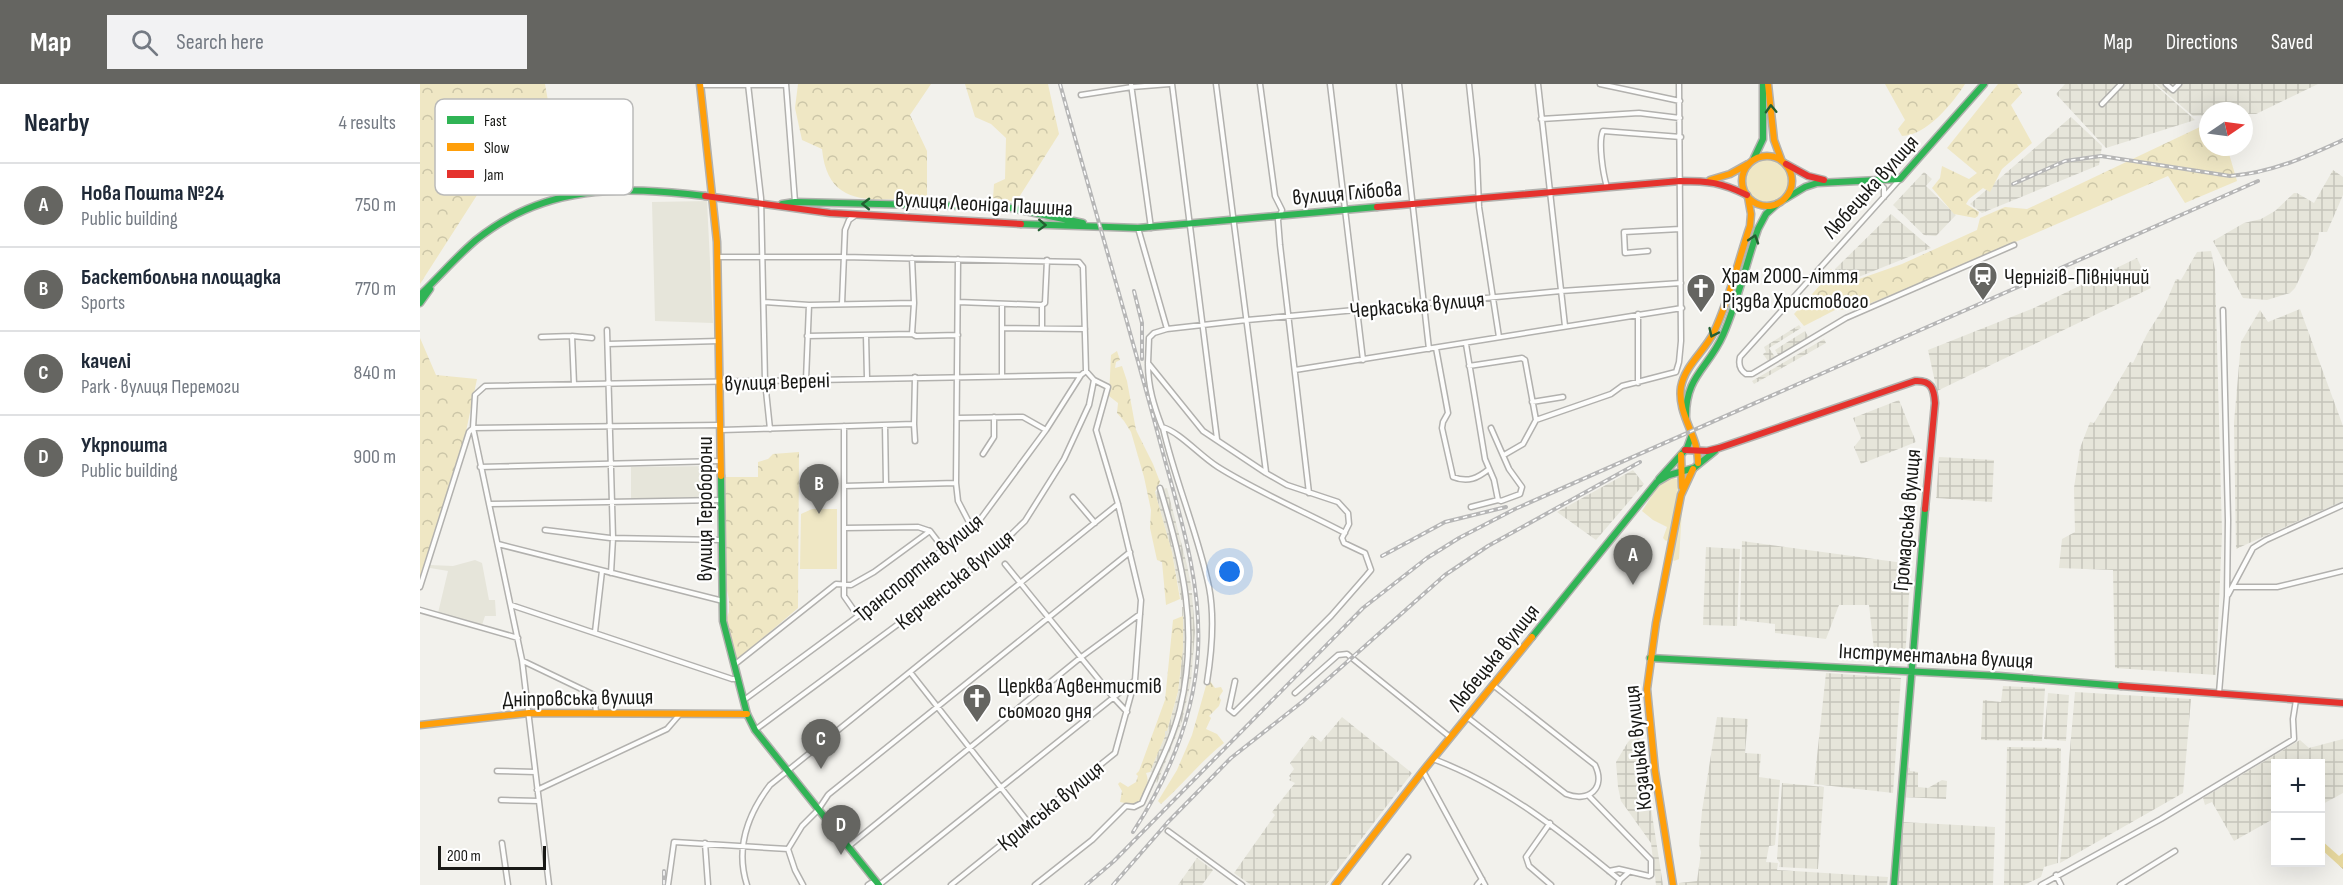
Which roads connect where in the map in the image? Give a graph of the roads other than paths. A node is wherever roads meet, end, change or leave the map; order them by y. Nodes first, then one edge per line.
1 (700, 84) edge
2 (748, 84) edge
3 (1171, 84) edge
4 (1216, 84) edge
5 (1260, 84) edge
6 (1330, 84) edge
7 (1399, 84) edge
8 (1469, 84) edge
9 (1538, 84) edge
10 (1600, 84) edge
11 (1679, 84) edge
12 (1766, 84) edge
13 (1984, 84) edge
14 (2121, 84) edge
15 (2166, 84) edge
16 (2179, 84) edge
17 (786, 85) edge
18 (1132, 86) edge
19 (1081, 95) dead end
20 (1680, 101) junction
21 (2102, 104) dead end
22 (1541, 118) junction
23 (1680, 118) junction
24 (1681, 137) junction
25 (1783, 161) junction
26 (1750, 163) junction
27 (1900, 179) junction
28 (1680, 181) junction
29 (1709, 181) junction
30 (1832, 181) junction
31 (1876, 181) junction
32 (1607, 187) junction
33 (633, 191) edge
34 (1550, 193) junction
35 (568, 195) edge
36 (713, 196) junction
37 (1748, 196) junction
38 (1884, 197) junction
39 (1479, 199) junction
40 (1785, 199) junction
41 (761, 203) junction
42 (1412, 204) junction
43 (1777, 204) junction
44 (795, 205) junction
45 (933, 205) junction
46 (988, 207) junction
47 (1344, 210) junction
48 (857, 215) junction
49 (1280, 216) junction
50 (933, 219) junction
51 (1234, 220) junction
52 (987, 222) junction
53 (1190, 224) junction
54 (1091, 225) junction
55 (1138, 228) junction
56 (1151, 228) junction
57 (1680, 229) junction
58 (2014, 245) dead end
59 (1648, 251) dead end
60 (763, 256) junction
61 (718, 257) junction
62 (843, 257) junction
63 (912, 258) junction
64 (958, 260) junction
65 (1047, 260) junction
66 (434, 282) junction
67 (1681, 283) junction
68 (1561, 291) junction
69 (420, 295) edge
70 (1493, 297) junction
71 (764, 302) junction
72 (958, 302) junction
73 (420, 303) edge
74 (914, 303) junction
75 (809, 304) junction
76 (842, 304) junction
77 (1002, 304) junction
78 (1042, 305) junction
79 (1424, 305) junction
80 (1682, 308) junction
81 (1357, 309) junction
82 (2223, 310) dead end
83 (1638, 314) junction
84 (1289, 316) junction
85 (1247, 320) junction
86 (1201, 325) junction
87 (1565, 326) junction
88 (1002, 327) junction
89 (1042, 328) junction
90 (1085, 329) junction
91 (1167, 329) junction
92 (607, 330) dead end
93 (912, 334) junction
94 (866, 335) junction
95 (958, 335) junction
96 (572, 336) junction
97 (807, 336) junction
98 (541, 337) dead end
99 (1499, 337) junction
100 (592, 338) dead end
101 (719, 341) junction
102 (608, 344) junction
103 (1466, 344) junction
104 (1436, 348) junction
105 (1429, 349) junction
106 (1364, 360) junction
107 (1148, 363) junction
108 (1469, 366) junction
109 (1295, 370) junction
110 (1086, 371) junction
111 (1002, 375) junction
112 (1081, 375) junction
113 (957, 376) junction
114 (915, 377) junction
115 (867, 378) junction
116 (806, 380) junction
117 (1094, 380) junction
118 (765, 381) junction
119 (720, 383) junction
120 (1638, 383) junction
121 (574, 384) junction
122 (609, 385) junction
123 (1563, 397) dead end
124 (1532, 402) junction
125 (994, 417) junction
126 (957, 418) junction
127 (1536, 420) junction
128 (914, 424) junction
129 (610, 425) junction
130 (885, 425) junction
131 (844, 426) junction
132 (721, 427) junction
133 (1162, 427) junction
134 (473, 428) junction
135 (1491, 428) dead end
136 (1688, 428) junction
137 (770, 429) junction
138 (1046, 430) junction
139 (1217, 440) junction
140 (915, 441) dead end
141 (1719, 448) junction
142 (1693, 449) junction
143 (983, 454) dead end
144 (1504, 455) junction
145 (721, 461) junction
146 (1680, 461) junction
147 (610, 464) junction
148 (480, 467) junction
149 (1694, 467) junction
150 (1489, 469) junction
151 (1680, 472) junction
152 (1266, 473) junction
153 (1669, 475) junction
154 (956, 483) junction
155 (1657, 483) junction
156 (1682, 484) junction
157 (886, 485) junction
158 (844, 486) junction
159 (1160, 488) dead end
160 (1682, 492) junction
161 (1309, 493) junction
162 (1073, 497) dead end
163 (721, 500) junction
164 (1498, 500) junction
165 (612, 502) junction
166 (490, 504) junction
167 (1119, 504) junction
168 (2343, 505) edge
169 (1471, 507) dead end
170 (1095, 523) junction
171 (971, 526) junction
172 (844, 528) junction
173 (544, 530) dead end
174 (930, 531) junction
175 (1345, 533) junction
176 (613, 538) junction
177 (721, 540) junction
178 (498, 544) junction
179 (943, 548) junction
180 (1130, 552) junction
181 (1005, 564) dead end
182 (602, 571) junction
183 (2343, 571) edge
184 (612, 573) junction
185 (1021, 583) junction
186 (844, 584) junction
187 (420, 587) edge
188 (2233, 587) junction
189 (2227, 596) junction
190 (723, 601) junction
191 (511, 605) junction
192 (420, 610) edge
193 (1140, 614) junction
194 (858, 616) junction
195 (1049, 618) junction
196 (595, 632) junction
197 (518, 638) junction
198 (1080, 658) junction
199 (1650, 658) junction
200 (522, 660) junction
201 (734, 665) junction
202 (1911, 671) junction
203 (910, 672) junction
204 (738, 679) junction
205 (1135, 680) junction
206 (1235, 681) dead end
207 (1207, 682) dead end
208 (1493, 685) junction
209 (1295, 693) dead end
210 (2219, 693) junction
211 (1113, 697) junction
212 (744, 700) junction
213 (2296, 700) junction
214 (2343, 703) edge
215 (938, 707) junction
216 (596, 712) junction
217 (1127, 712) junction
218 (529, 713) junction
219 (681, 713) junction
220 (747, 714) junction
221 (1467, 717) junction
222 (420, 725) edge
223 (754, 730) junction
224 (1450, 737) junction
225 (970, 749) junction
226 (1433, 759) junction
227 (497, 771) dead end
228 (788, 771) junction
229 (1423, 771) junction
230 (536, 772) junction
231 (1000, 786) junction
232 (537, 790) junction
233 (1589, 796) junction
234 (501, 800) dead end
235 (539, 801) junction
236 (818, 810) junction
237 (1028, 822) junction
238 (1550, 823) junction
239 (1168, 831) dead end
240 (502, 843) dead end
241 (705, 843) junction
242 (742, 847) junction
243 (848, 847) junction
244 (788, 849) junction
245 (2175, 851) dead end
246 (1408, 857) dead end
247 (1609, 871) junction
248 (1629, 872) junction
249 (2056, 875) junction
250 (1482, 879) junction
251 (1619, 883) edge
252 (508, 885) edge
253 (549, 885) edge
254 (668, 885) edge
255 (708, 885) edge
256 (747, 885) edge
257 (803, 885) edge
258 (868, 885) edge
259 (879, 885) edge
260 (951, 885) edge
261 (1035, 885) edge
262 (1242, 885) edge
263 (1335, 885) edge
264 (1385, 885) edge
265 (1477, 885) edge
266 (1485, 885) edge
267 (1551, 885) edge
268 (1673, 885) edge
269 (1893, 885) edge
270 (2041, 885) edge
271 (2061, 885) edge
272 (2120, 885) edge

1 - 2 street
1 - 36 main road, вулиця Тероборони
2 - 17 street
2 - 41 street
3 - 18 street
3 - 53 street
4 - 51 street
5 - 49 street
6 - 47 street
7 - 42 street
8 - 39 street
9 - 22 street
10 - 20 street
11 - 20 street
25 -> 12 main road
12 - 26 main road
13 - 27 main road, Любецька вулиця
14 - 21 street
15 - 16 street
17 - 44 street
18 - 19 street
18 - 56 street
20 - 23 street
22 - 23 street
22 - 34 street
23 - 24 street
24 - 28 street
24 - 32 street
25 - 26 main road
25 - 30 main road
25 - 40 main road
26 - 29 main road, вулиця Глібова
26 - 37 main road
27 - 31 main road
27 - 38 street, Любецька вулиця
28 - 29 main road, вулиця Глібова
28 - 32 main road, вулиця Глібова
28 - 57 street
29 - 37 main road, вулиця Глібова
30 - 31 main road
30 - 40 main road
31 - 38 street
32 - 34 main road, вулиця Глібова
33 - 36 main road, вулиця Леоніда Пашина
34 - 39 main road, вулиця Глібова
34 - 68 street
35 - 66 main road, вулиця Леоніда Пашина
36 - 41 main road, вулиця Леоніда Пашина
36 - 61 main road, вулиця Тероборони
37 - 43 main road
37 -> 136 main road
38 - 58 street, Любецька вулиця
39 - 42 main road, вулиця Глібова
39 - 70 street
40 - 43 main road
41 - 44 main road, вулиця Леоніда Пашина
41 - 60 street
42 - 47 main road, вулиця Глібова
42 - 79 street
136 -> 43 main road
45 -> 44 main road, вулиця Леоніда Пашина
44 - 48 main road, вулиця Леоніда Пашина
45 - 46 main road, вулиця Леоніда Пашина
45 - 50 main road
46 - 52 main road
46 - 54 main road, вулиця Леоніда Пашина
47 - 49 main road, вулиця Глібова
47 - 81 street
48 - 50 main road, вулиця Леоніда Пашина
48 - 62 street
49 - 51 main road, вулиця Глібова
49 - 84 street
50 - 52 main road, вулиця Леоніда Пашина
51 - 53 main road, вулиця Глібова
51 - 85 street
52 -> 54 main road, вулиця Леоніда Пашина
53 - 56 main road, вулиця Глібова
53 - 86 street
54 - 55 main road, вулиця Глібова
55 - 56 main road, вулиця Глібова
55 - 91 street
57 - 59 street
57 - 67 street
60 - 61 street
60 - 62 street
60 - 71 street
61 - 101 main road, вулиця Тероборони
62 - 63 street
62 - 76 street
63 - 64 street
63 - 74 street
64 - 65 street
64 - 72 street
65 - 78 street
65 - 90 street
66 - 69 main road
66 - 73 main road
67 - 68 street, Черкаська вулиця
67 - 80 street
68 - 70 street, Черкаська вулиця
68 - 87 street
70 - 79 street, Черкаська вулиця
70 - 99 street
71 - 75 street
71 - 118 street
72 - 77 street
72 - 95 street
74 - 76 street
74 - 93 street
75 - 76 street
75 - 97 street
77 - 78 street
77 - 88 street
78 - 89 street
79 - 81 street, Черкаська вулиця
79 - 105 street
80 - 83 street
80 - 120 street
81 - 84 street, Черкаська вулиця
81 - 106 street
82 - 189 street
83 - 87 street
83 - 120 street
84 - 85 street, Черкаська вулиця
84 - 109 street
85 - 86 street, Черкаська вулиця
85 - 152 street
86 - 91 street, Черкаська вулиця
86 - 139 street
87 - 99 street
88 - 89 street
88 - 111 street
89 - 90 street
90 - 110 street
91 - 107 street, Черкаська вулиця
92 - 102 street
93 - 94 street
93 - 95 street
94 - 97 street
94 - 115 street
95 - 113 street
96 - 98 street
96 - 100 street
96 - 121 street
97 - 116 street
99 - 103 street
101 - 102 street
101 - 119 main road, вулиця Тероборони
102 - 122 street
103 - 104 street
103 - 108 street
104 - 105 street
104 - 150 street
105 - 106 street
106 - 109 street
107 - 133 street
107 - 139 street
108 - 124 street
108 - 150 street
109 - 161 street
110 - 112 street, Транспортна вулиця
110 - 117 street
111 - 112 street, вулиця Верені
111 - 113 street, вулиця Верені
112 - 138 street, Транспортна вулиця
113 - 114 street, вулиця Верені
113 - 126 street
114 - 115 street, вулиця Верені
114 - 128 street
115 - 116 street, вулиця Верені
116 - 118 street, вулиця Верені
117 - 167 street, Кримська вулиця
117 - 223 street, Керченська вулиця
118 - 119 street, вулиця Верені
118 - 137 street
119 - 122 street, вулиця Верені
119 - 132 main road, вулиця Тероборони
120 - 127 street
121 - 122 street, вулиця Верені
121 - 134 street, вулиця Верені
122 - 129 street
123 - 124 street
124 - 127 street
125 - 126 street
125 - 138 street
125 - 143 street
126 - 154 street
127 - 144 street
128 - 130 street
128 - 140 street
129 - 132 street
129 - 134 street
129 - 147 street
130 - 131 street
130 - 157 street
131 - 137 street
131 - 158 street
132 - 137 street
132 - 145 main road, вулиця Тероборони
133 - 175 street
133 - 207 street
134 - 148 street
134 - 187 street
135 - 144 street
136 - 142 main road
138 - 171 street, Транспортна вулиця
139 - 152 street
141 - 142 main road
141 - 149 main road
141 - 202 main road, Громадська вулиця
142 - 146 main road
142 - 149 main road
142 - 155 main road
144 - 164 street
145 - 147 street
145 - 163 main road, вулиця Тероборони
146 - 149 main road
146 - 151 main road
147 - 148 street
147 - 165 street
148 - 166 street
149 - 151 main road, Любецька вулиця
149 - 160 main road, Козацька вулиця
150 - 164 street
151 - 153 main road, Любецька вулиця
151 - 156 main road
152 - 161 street
153 - 155 main road, Любецька вулиця
153 - 156 main road
154 - 157 street
154 - 171 street
155 - 208 main road, Любецька вулиця
156 - 160 main road
157 - 158 street
158 - 172 street
159 - 261 street
160 - 199 main road, Козацька вулиця
161 - 175 street
162 - 170 street
163 - 165 street
163 - 177 main road, вулиця Тероборони
164 - 169 street
165 - 166 street
165 - 176 street
166 - 178 street
167 - 170 street
167 - 180 street, Кримська вулиця
168 - 188 street
170 - 185 street
171 - 179 street, Транспортна вулиця
172 - 174 street
172 - 186 street
173 - 176 street
174 - 179 street
174 - 186 street
175 - 206 street
176 - 177 street
176 - 184 street
177 - 190 main road, вулиця Тероборони
178 - 182 street
178 - 191 street
179 - 194 street, Транспортна вулиця
180 - 193 street, Кримська вулиця
180 - 195 street
181 - 185 street
182 - 184 street
182 - 196 street
183 - 188 street
184 - 190 street
185 - 195 street
185 - 203 street
186 - 194 street
186 - 201 street
188 - 189 street
189 - 210 street
190 - 201 main road, вулиця Тероборони
191 - 196 street
191 - 197 street
192 - 197 street
193 - 198 street
193 - 205 street, Кримська вулиця
194 - 212 street, Транспортна вулиця
195 - 198 street
195 - 215 street
196 - 204 street
197 - 200 street
198 - 211 street
198 - 225 street
199 - 202 main road, Інструментальна вулиця
199 - 268 main road, Козацька вулиця
200 - 216 street
200 - 218 street
201 - 204 main road, вулиця Тероборони
202 - 210 main road, Інструментальна вулиця
202 - 269 main road, Громадська вулиця
203 - 215 street
203 - 228 street
204 - 212 main road, вулиця Тероборони
205 - 211 street
205 - 217 street, Кримська вулиця
208 - 221 main road, Любецька вулиця
208 - 233 street
209 - 224 street
210 - 213 main road, Інструментальна вулиця
211 - 217 street
211 - 231 street
212 - 220 main road, вулиця Тероборони
213 - 214 main road, Інструментальна вулиця
213 - 249 street
215 - 225 street
215 - 236 street
216 - 218 main road, Дніпровська вулиця
216 - 219 main road, Дніпровська вулиця
217 - 237 street, Кримська вулиця
218 - 222 main road, Дніпровська вулиця
218 - 230 street
219 - 220 main road, Дніпровська вулиця
219 - 232 street
220 - 223 main road, вулиця Тероборони
221 - 224 main road, Любецька вулиця
221 - 233 street
223 - 228 main road, вулиця Тероборони
224 - 226 main road, Любецька вулиця
225 - 231 street
225 - 243 street
226 - 229 main road, Любецька вулиця
226 - 238 street
227 - 230 street
228 - 236 main road, вулиця Тероборони
228 - 242 street
229 - 250 street
229 - 263 main road, Любецька вулиця
230 - 232 street
231 - 237 street
231 - 259 street
232 - 235 street
233 - 248 street
234 - 235 street
235 - 253 street
236 - 243 main road, вулиця Тероборони
236 - 244 street
237 - 260 street, Кримська вулиця
238 - 247 street
238 - 267 street
239 - 262 street
240 - 252 street
241 - 242 street
241 - 254 street
241 - 255 street
242 - 244 street
242 - 256 street
243 - 259 main road, вулиця Тероборони
244 - 257 street
245 - 272 street
246 - 264 street
247 - 248 street
247 - 251 street
248 - 251 street
249 - 270 street
249 - 271 street
250 - 265 street
250 - 266 street
258 - 259 street

